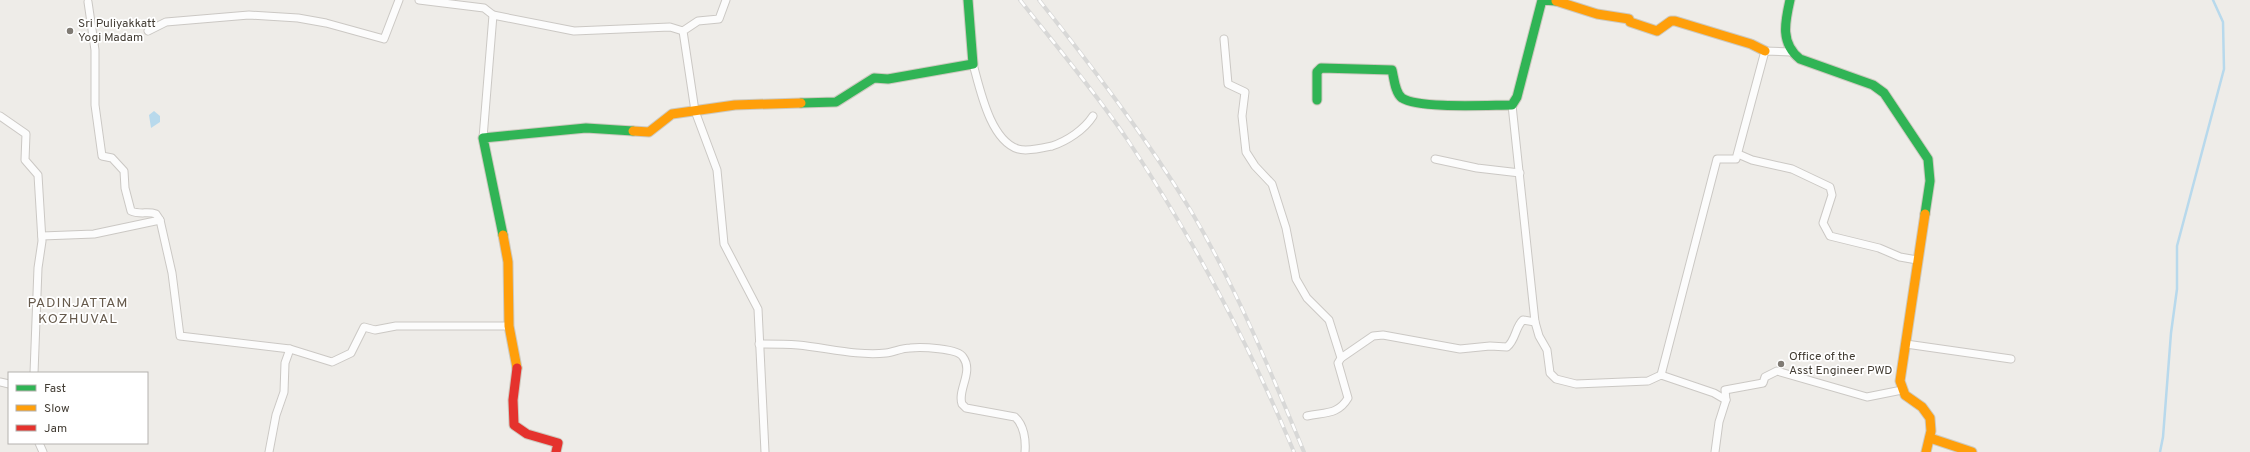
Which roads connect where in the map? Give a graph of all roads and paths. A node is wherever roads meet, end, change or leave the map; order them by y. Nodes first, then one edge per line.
1 (399, 0) edge
2 (419, 0) edge
3 (726, 0) edge
4 (968, 0) edge
5 (1542, 0) edge
6 (1790, 0) edge
7 (88, 2) dead end
8 (493, 15) junction
9 (148, 31) dead end
10 (683, 31) junction
11 (1224, 39) dead end
12 (1765, 51) junction
13 (1791, 52) junction
14 (973, 64) junction
15 (1317, 100) dead end
16 (1512, 105) junction
17 (694, 111) junction
18 (0, 116) edge
19 (1093, 116) dead end
20 (483, 138) junction
21 (1738, 154) junction
22 (1435, 159) dead end
23 (1520, 173) junction
24 (160, 220) junction
25 (42, 236) junction
26 (1917, 260) junction
27 (1535, 322) junction
28 (509, 326) junction
29 (759, 344) junction
30 (1906, 344) junction
31 (290, 348) junction
32 (1341, 358) junction
33 (2011, 359) dead end
34 (34, 372) edge
35 (1661, 375) junction
36 (1902, 390) junction
37 (1726, 400) junction
38 (1307, 416) dead end
39 (1930, 438) junction
40 (268, 452) edge
41 (556, 452) edge
42 (764, 452) edge
43 (1025, 452) edge
44 (1716, 452) edge
45 (1926, 452) edge
46 (1972, 452) edge

1 - 9 street
2 - 8 street
3 - 10 street
4 - 14 street
5 - 12 street
5 - 16 street
6 - 13 street
7 - 24 street
8 - 10 street
8 - 20 street
10 - 17 street
11 - 32 street
12 - 13 street
12 - 21 street
13 - 26 street
14 - 17 street
14 - 19 street
15 - 16 street
16 - 23 street
17 - 20 street
17 - 29 street
18 - 25 street
20 - 28 street
21 - 26 street
21 - 35 street
22 - 23 street
23 - 27 street
24 - 25 street
24 - 31 street
25 - 34 street
26 - 30 street
27 - 32 street
27 - 35 street
28 - 31 street
28 - 41 street
29 - 42 street
29 - 43 street
30 - 33 street
30 - 36 street
31 - 40 street
32 - 38 street
35 - 37 street
36 - 37 street
36 - 39 street
37 - 44 street
39 - 45 street
39 - 46 street

